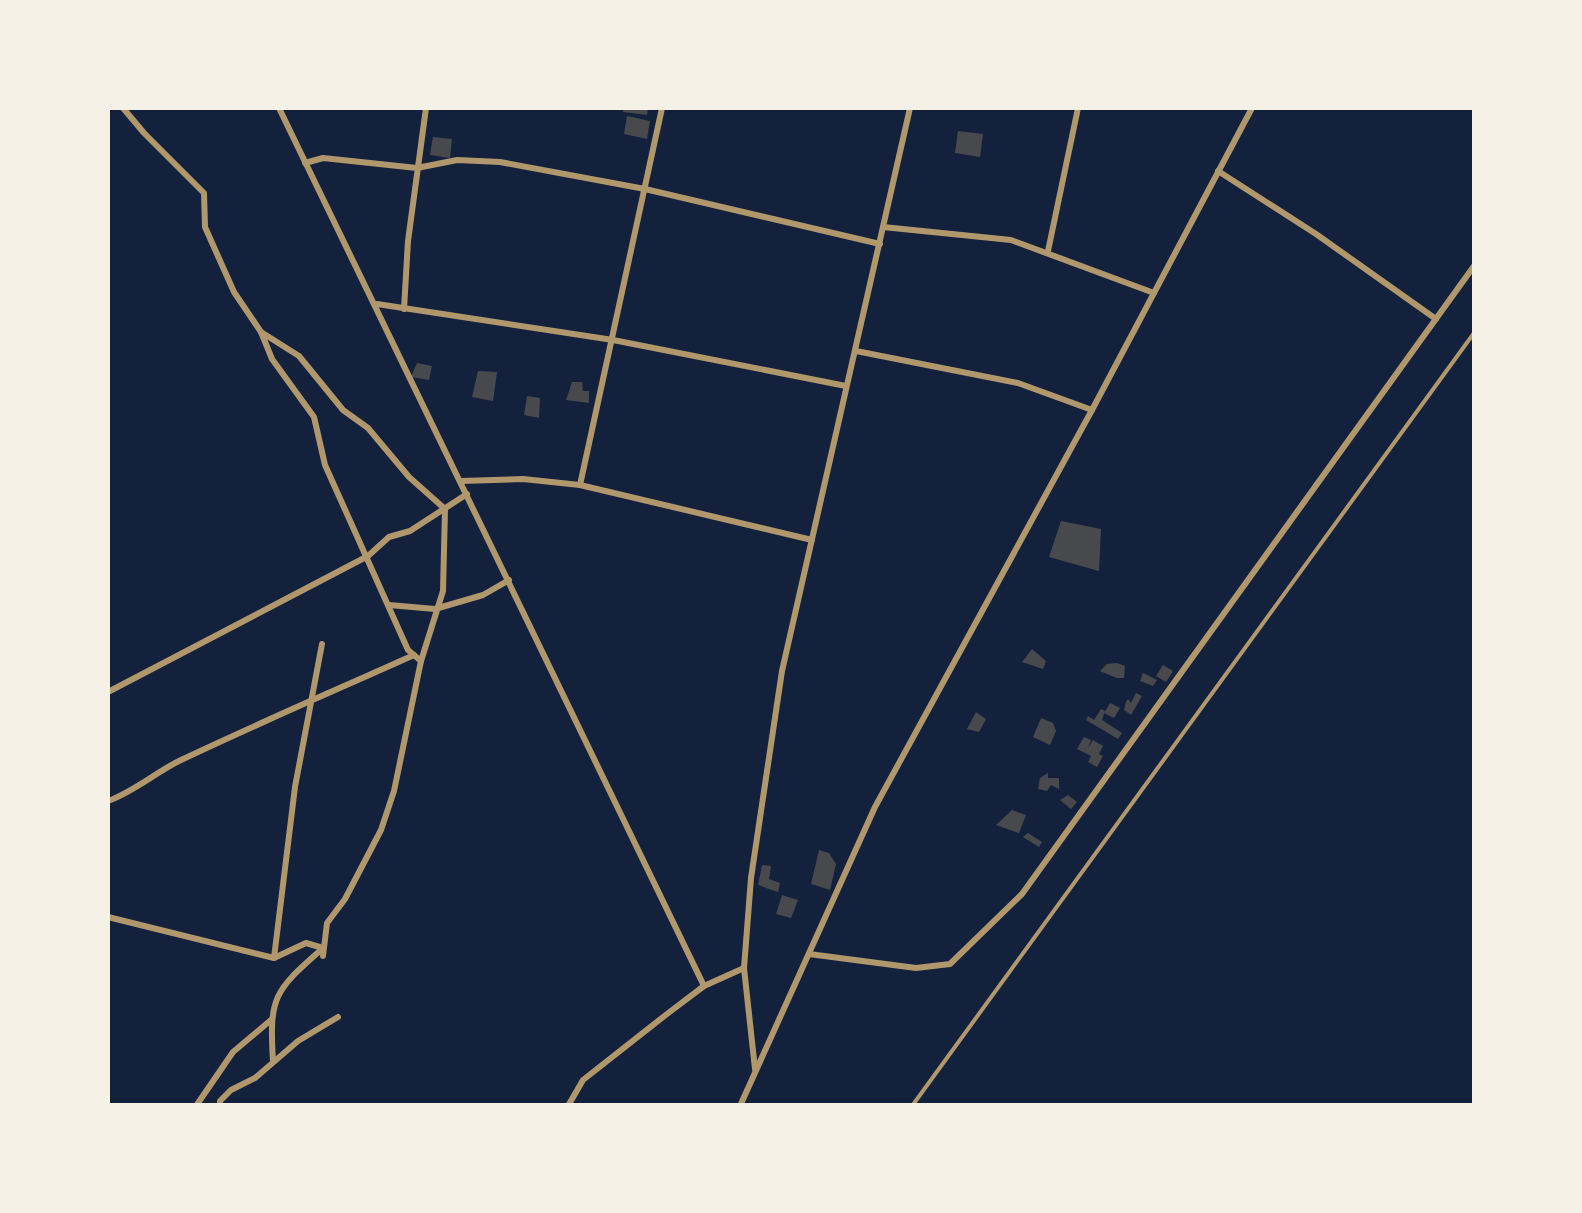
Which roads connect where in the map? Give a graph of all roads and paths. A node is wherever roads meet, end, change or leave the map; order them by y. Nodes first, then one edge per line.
1 (123, 108) edge
2 (279, 108) edge
3 (426, 108) edge
4 (662, 108) edge
5 (910, 108) edge
6 (1078, 108) edge
7 (1252, 108) edge
8 (305, 163) junction
9 (417, 168) junction
10 (1218, 171) junction
11 (645, 189) junction
12 (883, 227) junction
13 (880, 244) junction
14 (1048, 252) junction
15 (1474, 266) edge
16 (1154, 293) junction
17 (375, 304) junction
18 (404, 309) junction
19 (1436, 320) junction
20 (261, 332) junction
21 (1474, 333) edge
22 (613, 340) junction
23 (856, 351) junction
24 (846, 386) junction
25 (1092, 410) junction
26 (461, 481) junction
27 (580, 484) junction
28 (467, 494) junction
29 (445, 510) junction
30 (812, 540) junction
31 (368, 556) junction
32 (508, 580) junction
33 (390, 606) junction
34 (434, 609) junction
35 (322, 644) dead end
36 (414, 655) junction
37 (421, 661) junction
38 (108, 692) edge
39 (310, 702) junction
40 (108, 801) edge
41 (108, 917) edge
42 (323, 952) junction
43 (810, 954) junction
44 (274, 958) junction
45 (744, 968) junction
46 (704, 986) junction
47 (338, 1017) dead end
48 (272, 1020) junction
49 (273, 1061) junction
50 (755, 1069) junction
51 (196, 1106) edge
52 (220, 1106) edge
53 (568, 1106) edge
54 (740, 1106) edge
55 (912, 1106) edge

1 - 20 street
2 - 8 street
3 - 9 street
4 - 11 street
5 - 12 street
6 - 14 street
7 - 10 street
8 - 9 street
8 - 17 street
9 - 11 street
9 - 18 street
10 - 16 street
10 - 19 street
11 - 13 street
11 - 22 street
12 - 13 street
12 - 14 street
13 - 23 street
14 - 16 street
15 - 19 street
16 - 25 street
17 - 18 street
17 - 26 street
18 - 22 street
19 - 43 street
20 - 29 street
20 - 31 street
21 - 55 lane
22 - 24 street
22 - 27 street
23 - 24 street
23 - 25 street
24 - 30 street
25 - 43 street
26 - 27 street
26 - 28 street
27 - 30 street
28 - 29 street
28 - 32 street
29 - 31 street
29 - 34 street
30 - 45 street
31 - 33 street
31 - 38 street
32 - 34 street
32 - 46 street
33 - 34 street
33 - 36 street
34 - 37 street
35 - 39 street
36 - 37 street
36 - 39 street
37 - 42 street
39 - 40 street
39 - 44 street
41 - 44 street
42 - 44 street
42 - 48 street
43 - 50 street
45 - 46 street
45 - 50 street
46 - 53 street
47 - 49 street
48 - 49 street
48 - 51 street
49 - 52 street
50 - 54 street

